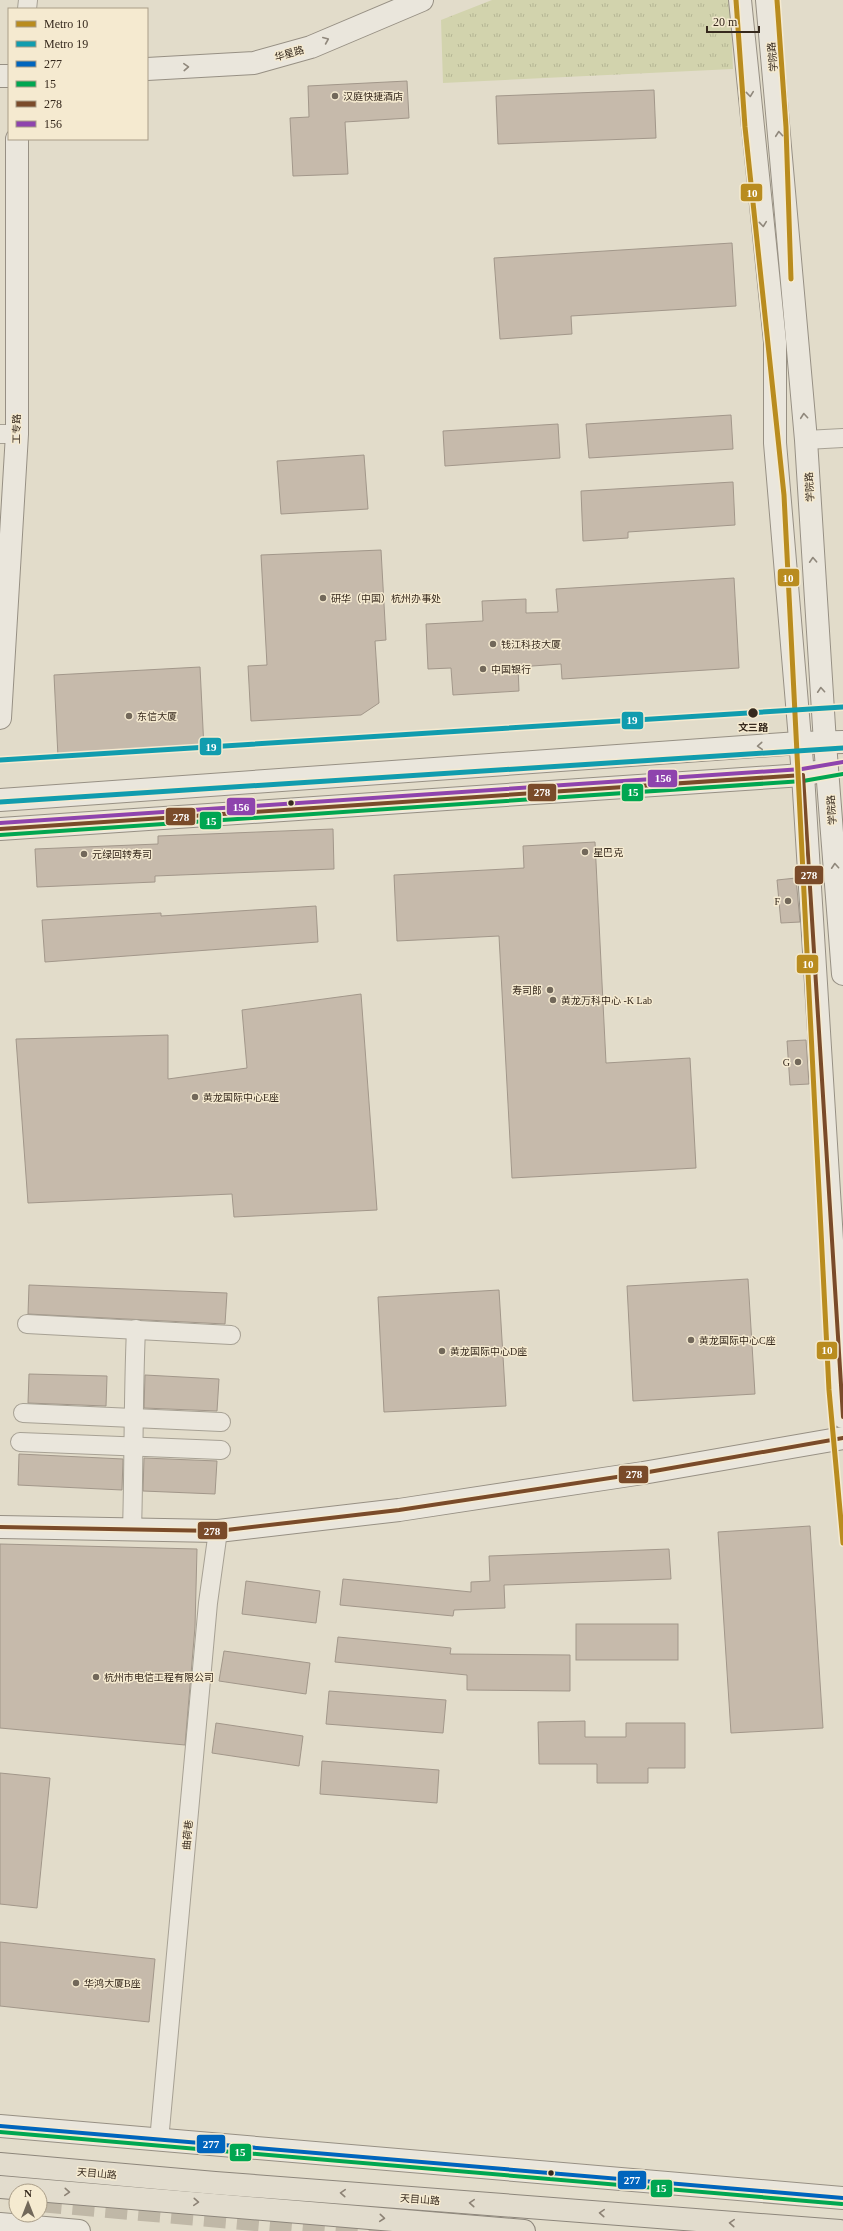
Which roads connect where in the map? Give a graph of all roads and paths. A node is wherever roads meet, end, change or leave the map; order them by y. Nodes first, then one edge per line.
1 (422, 0) edge
2 (740, 0) edge
3 (767, 0) edge
4 (148, 69) edge
5 (18, 140) edge
6 (8, 434) edge
7 (843, 438) edge
8 (806, 440) junction
9 (0, 718) edge
10 (834, 742) edge
11 (799, 743) junction
12 (836, 769) edge
13 (802, 775) junction
14 (0, 800) edge
15 (0, 829) edge
16 (843, 974) edge
17 (27, 1324) dead end
18 (136, 1329) junction
19 (231, 1335) dead end
20 (23, 1413) dead end
21 (843, 1416) edge
22 (133, 1417) junction
23 (221, 1422) dead end
24 (843, 1438) edge
25 (20, 1442) dead end
26 (135, 1447) junction
27 (221, 1450) dead end
28 (0, 1527) edge
29 (132, 1530) junction
30 (218, 1530) junction
31 (0, 2126) edge
32 (159, 2141) junction
33 (0, 2164) edge
34 (0, 2187) edge
35 (843, 2198) edge
36 (0, 2224) edge
37 (78, 2231) edge
38 (524, 2231) edge
39 (840, 2231) edge

4 -> 1 main road, 华星路
2 -> 11 main road
8 -> 3 main road, 学院路
5 - 6 main road, 工专路
6 - 9 main road, 工专路
7 - 8 street
10 -> 8 main road, 学院路
10 - 11 main road
10 - 12 main road, 学院路
11 - 13 main road
11 -> 14 main road
12 - 13 main road
16 -> 12 main road, 学院路
13 - 15 main road
13 - 21 main road
17 - 18 street
18 - 19 street
18 - 22 street
20 - 22 street
22 - 23 street
22 - 26 street
24 - 30 main road
25 - 26 street
26 - 27 street
26 - 29 street
28 - 29 main road
29 - 30 main road
30 - 32 street, 曲荷巷
31 - 32 main road
32 - 35 main road
39 -> 33 main road, 天目山路
34 -> 38 main road
36 - 37 main road

